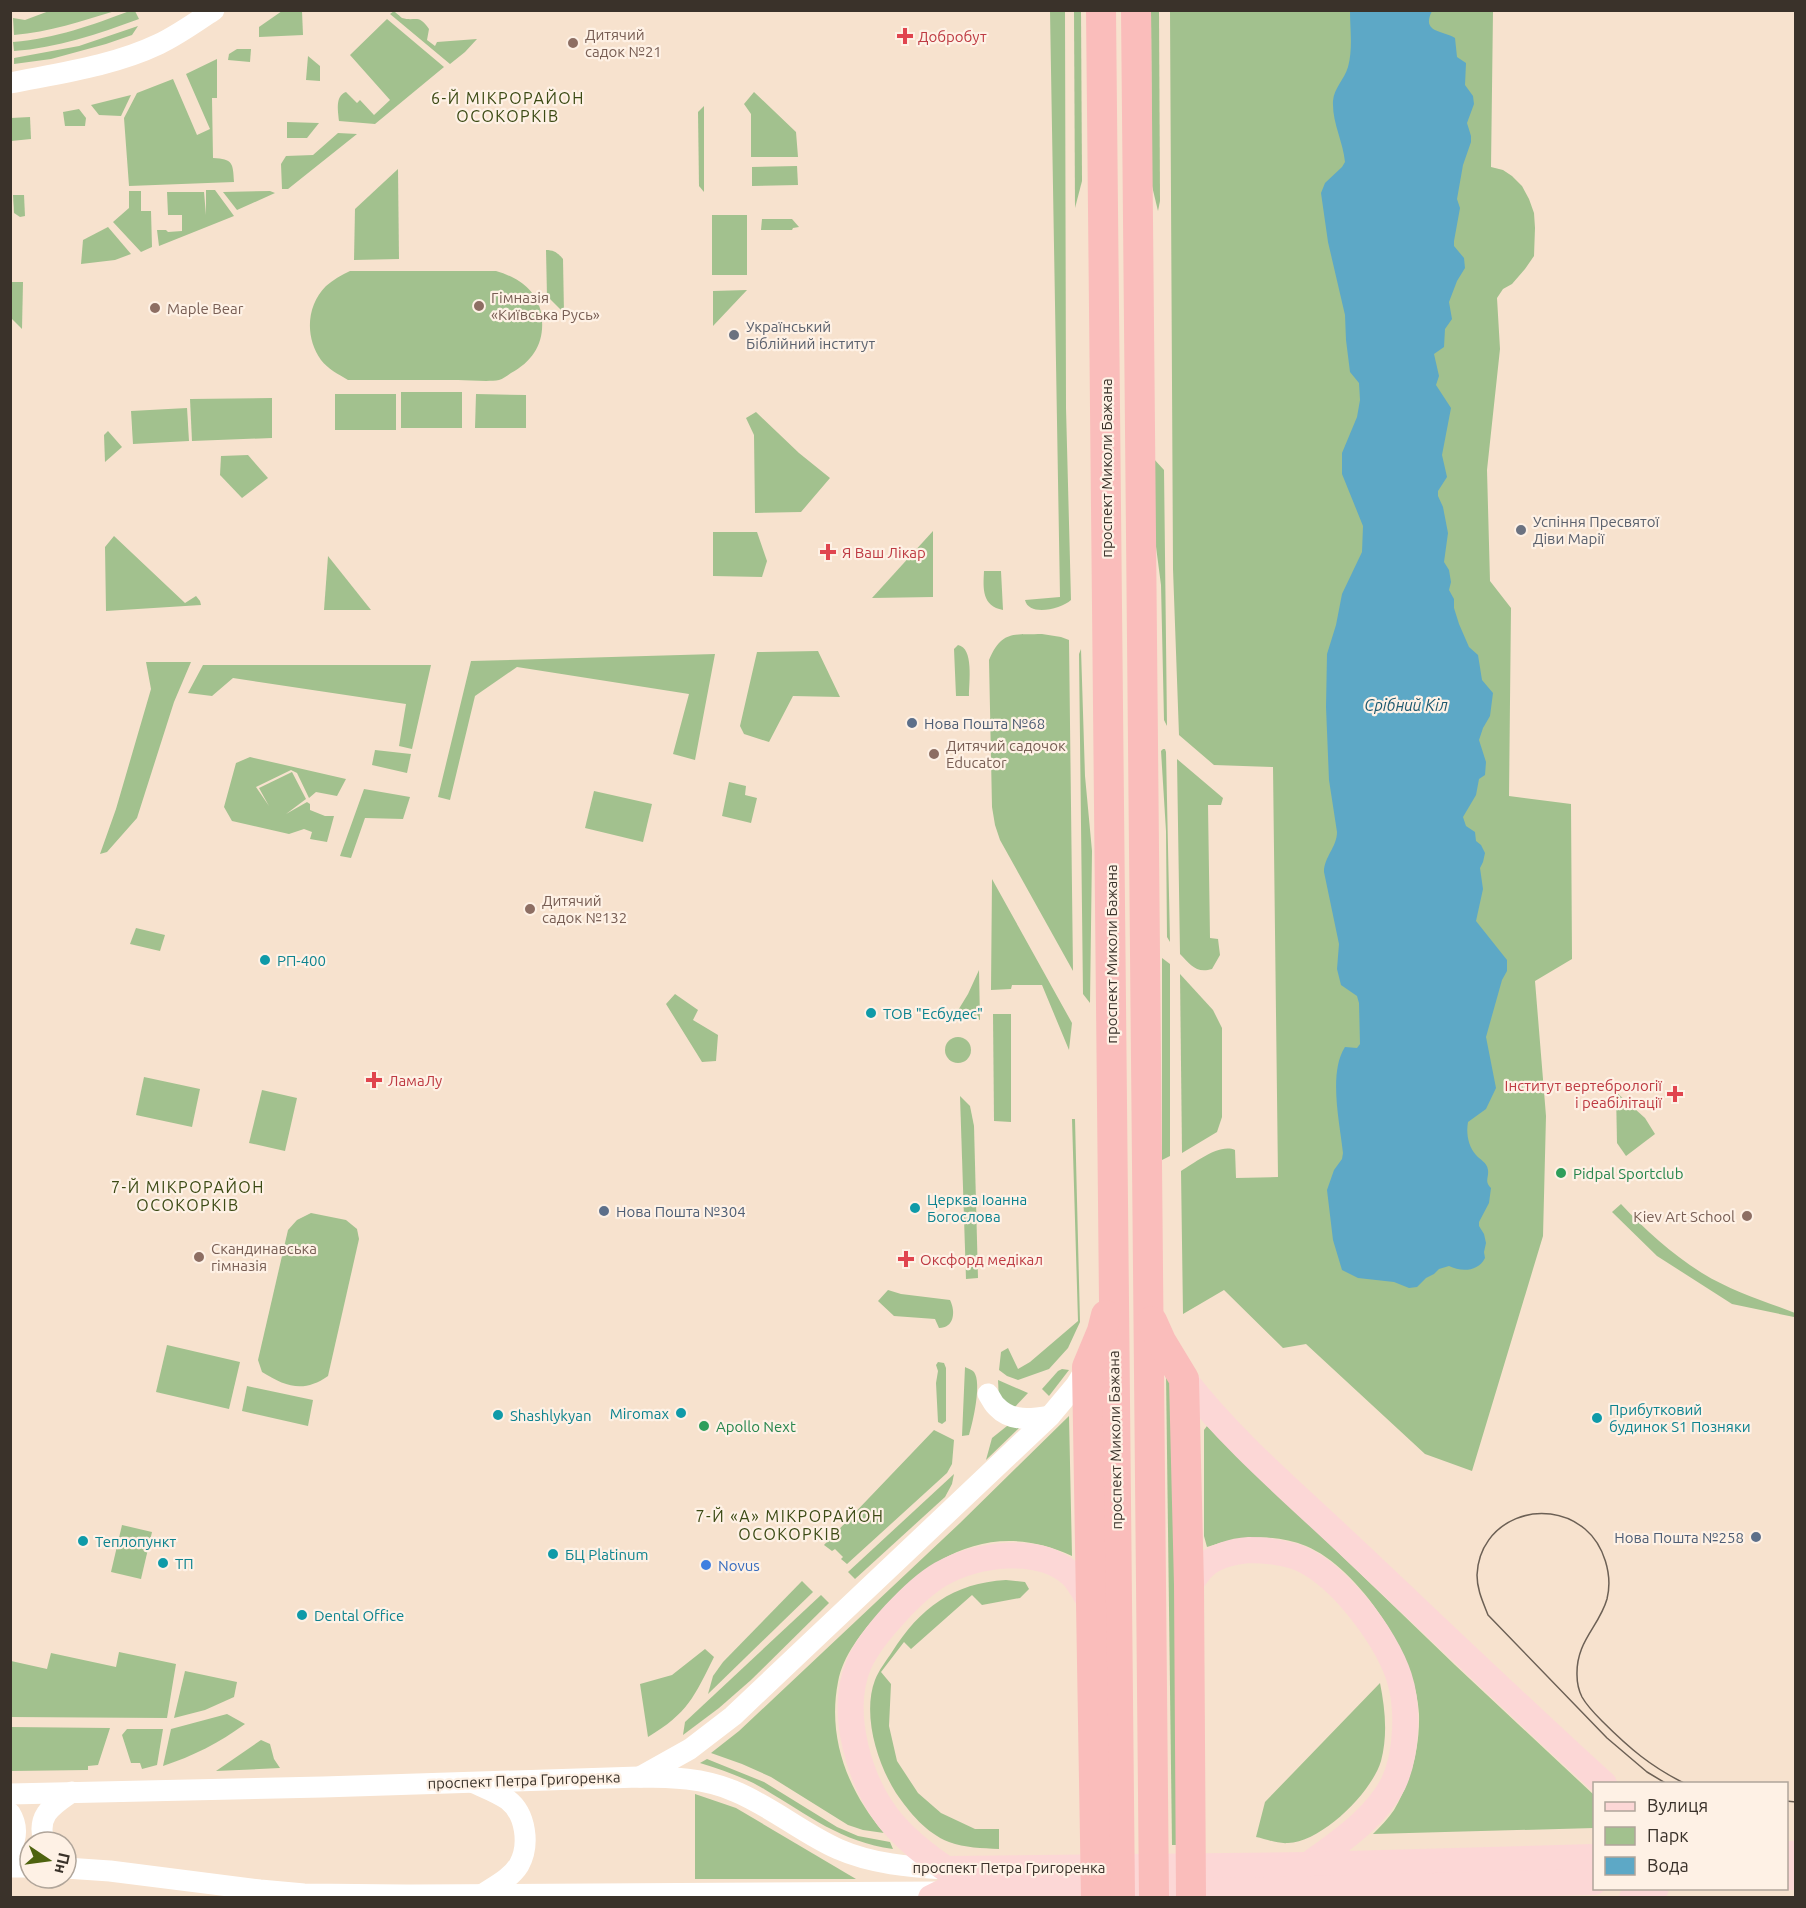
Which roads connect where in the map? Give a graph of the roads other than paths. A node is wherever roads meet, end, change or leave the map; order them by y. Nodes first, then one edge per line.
1 (214, 10) edge
2 (1101, 10) edge
3 (1136, 10) edge
4 (10, 83) edge
5 (1113, 1276) junction
6 (1149, 1312) junction
7 (1087, 1367) junction
8 (1184, 1379) junction
9 (988, 1394) dead end
10 (1050, 1416) junction
11 (1189, 1585) junction
12 (1091, 1604) junction
13 (639, 1777) junction
14 (473, 1782) junction
15 (1602, 1782) edge
16 (72, 1792) junction
17 (10, 1794) edge
18 (10, 1813) edge
19 (42, 1830) edge
20 (10, 1851) edge
21 (1593, 1857) edge
22 (1308, 1865) junction
23 (78, 1869) edge
24 (1272, 1877) junction
25 (1593, 1882) edge
26 (940, 1886) edge
27 (1651, 1890) edge
28 (1332, 1893) edge
29 (483, 1894) junction
30 (617, 1895) edge
31 (1096, 1898) edge
32 (1120, 1898) edge
33 (1154, 1898) edge
34 (1191, 1898) edge
35 (1632, 1898) edge

1 - 4 street
2 - 5 highway, проспект Миколи Бажана
3 - 6 highway
5 - 7 highway
5 - 32 highway, проспект Миколи Бажана
6 - 8 highway
6 - 33 highway
7 - 10 street
7 - 12 highway
8 - 11 highway
8 - 15 main road
9 - 10 street
10 - 13 street
11 - 22 main road
11 - 34 highway
12 - 26 main road
12 - 31 highway
13 - 14 street, проспект Петра Григоренка
13 - 26 street, проспект Петра Григоренка
14 - 16 street, проспект Петра Григоренка
14 - 29 street
16 - 17 street, проспект Петра Григоренка
16 - 19 street
18 - 20 street
21 - 22 main road, проспект Петра Григоренка
22 - 24 main road, проспект Петра Григоренка
23 - 29 street, проспект Петра Григоренка
24 - 26 main road, проспект Петра Григоренка
24 - 28 main road, проспект Петра Григоренка
25 - 28 main road, проспект Петра Григоренка
26 - 30 street, проспект Петра Григоренка
27 - 35 main road
29 - 30 street, проспект Петра Григоренка

